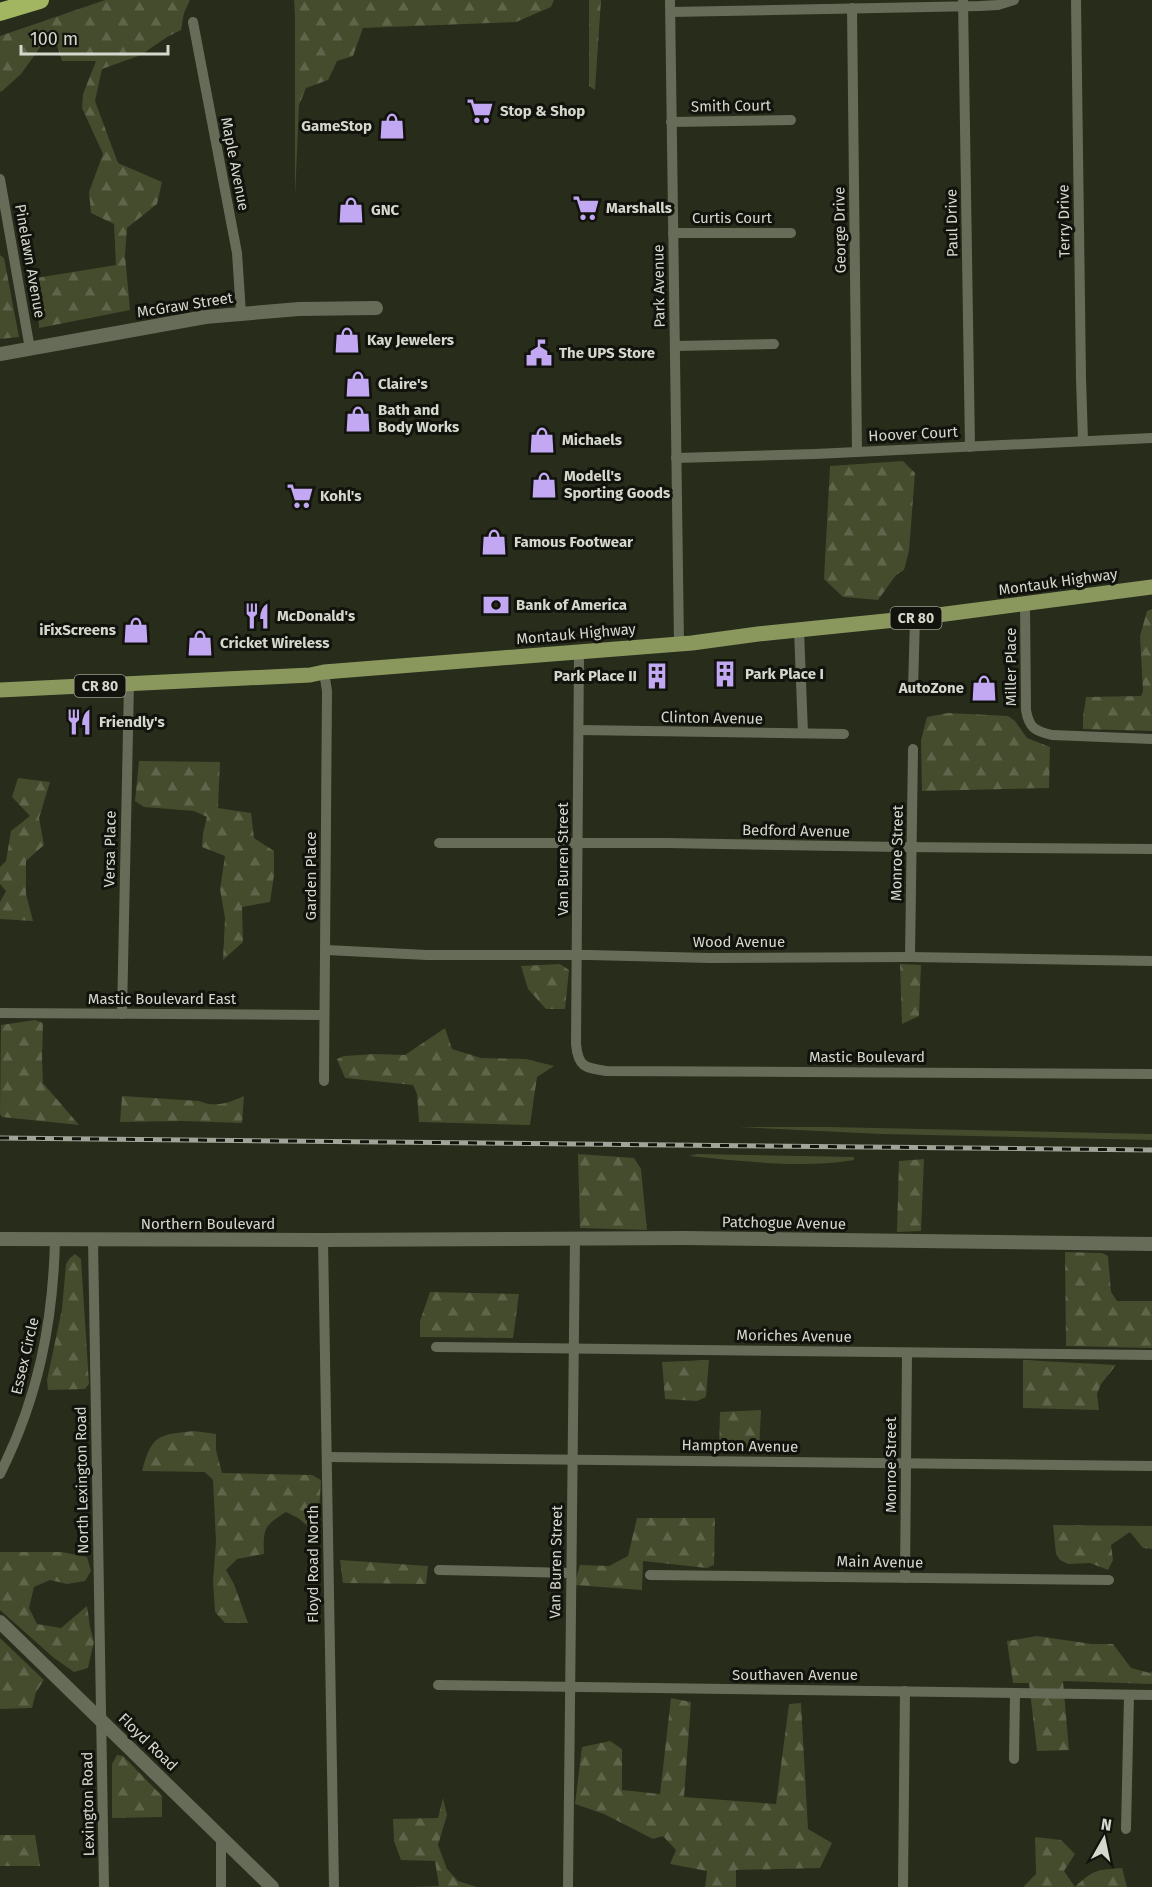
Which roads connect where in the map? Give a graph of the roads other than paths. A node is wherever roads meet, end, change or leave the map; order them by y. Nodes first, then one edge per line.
1 (40, 0) edge
2 (670, 0) edge
3 (1014, 0) edge
4 (1076, 0) edge
5 (964, 3) edge
6 (852, 9) junction
7 (0, 12) edge
8 (671, 12) junction
9 (193, 22) dead end
10 (791, 120) dead end
11 (671, 122) junction
12 (0, 179) edge
13 (673, 233) junction
14 (791, 233) dead end
15 (376, 308) dead end
16 (242, 313) junction
17 (774, 344) dead end
18 (675, 346) junction
19 (30, 349) junction
20 (0, 354) edge
21 (1152, 438) edge
22 (1083, 441) junction
23 (970, 447) junction
24 (857, 452) junction
25 (676, 458) junction
26 (1152, 587) edge
27 (1025, 605) junction
28 (915, 618) junction
29 (799, 630) junction
30 (679, 643) junction
31 (579, 652) junction
32 (324, 672) junction
33 (129, 684) junction
34 (913, 689) dead end
35 (0, 690) edge
36 (579, 730) junction
37 (803, 734) junction
38 (844, 734) dead end
39 (1152, 739) edge
40 (913, 749) dead end
41 (439, 843) dead end
42 (578, 843) junction
43 (912, 846) junction
44 (1152, 849) edge
45 (326, 950) junction
46 (578, 955) junction
47 (910, 957) junction
48 (1152, 961) edge
49 (0, 1013) edge
50 (122, 1014) junction
51 (323, 1015) junction
52 (582, 1065) joint
53 (1152, 1074) edge
54 (324, 1081) dead end
55 (575, 1238) junction
56 (0, 1239) edge
57 (416, 1239) joint
58 (55, 1240) junction
59 (93, 1240) junction
60 (323, 1240) junction
61 (1152, 1244) edge
62 (436, 1347) dead end
63 (574, 1349) junction
64 (907, 1353) junction
65 (1152, 1355) edge
66 (327, 1457) junction
67 (573, 1459) junction
68 (906, 1463) junction
69 (1152, 1466) edge
70 (0, 1474) edge
71 (439, 1570) dead end
72 (571, 1572) junction
73 (650, 1575) dead end
74 (905, 1578) junction
75 (1109, 1580) dead end
76 (0, 1622) edge
77 (438, 1685) dead end
78 (569, 1688) junction
79 (904, 1691) junction
80 (1015, 1694) junction
81 (1129, 1695) junction
82 (1152, 1695) edge
83 (102, 1720) junction
84 (1014, 1759) dead end
85 (1126, 1828) dead end
86 (221, 1836) junction
87 (104, 1887) edge
88 (221, 1887) edge
89 (272, 1887) edge
90 (334, 1887) edge
91 (568, 1887) edge
92 (903, 1887) edge

1 - 7 highway
2 - 8 street, Park Avenue
3 - 5 street
4 - 22 street, Terry Drive
5 - 6 street
5 - 23 street, Paul Drive
6 - 8 street
6 - 24 street, George Drive
8 - 11 street, Park Avenue
9 - 16 street, Maple Avenue
10 - 11 street, Smith Court
11 - 13 street, Park Avenue
12 - 19 street, Pinelawn Avenue
13 - 14 street, Curtis Court
13 - 18 street, Park Avenue
15 - 16 street, McGraw Street
16 - 19 street, McGraw Street
17 - 18 street
18 - 25 street, Park Avenue
19 - 20 street, McGraw Street
21 - 22 street, Hoover Court
22 - 23 street, Hoover Court
23 - 24 street, Hoover Court
24 - 25 street, Hoover Court
25 - 30 street, Park Avenue
26 - 27 main road, Montauk Highway / CR 80
27 - 28 main road, Montauk Highway / CR 80
27 - 39 street, Miller Place
28 - 29 main road, Montauk Highway / CR 80
28 - 34 street
29 - 30 main road, Montauk Highway / CR 80
29 - 37 street
30 - 31 main road, Montauk Highway / CR 80
31 - 32 main road, Montauk Highway / CR 80
31 - 36 street, Van Buren Street
32 - 33 main road, Montauk Highway / CR 80
32 - 45 street, Garden Place
33 - 35 main road, Montauk Highway / CR 80
33 - 50 street, Versa Place
36 - 37 street, Clinton Avenue
36 - 42 street, Van Buren Street
37 - 38 street, Clinton Avenue
40 - 43 street, Monroe Street
41 - 42 street, Bedford Avenue
42 - 43 street, Bedford Avenue
42 - 46 street, Van Buren Street
43 - 44 street, Bedford Avenue
43 - 47 street, Monroe Street
45 - 46 street, Wood Avenue
45 - 51 street, Garden Place
46 - 47 street, Wood Avenue
46 - 52 street, Van Buren Street
47 - 48 street, Wood Avenue
49 - 50 street, Mastic Boulevard East
50 - 51 street, Mastic Boulevard East
51 - 54 street, Garden Place
52 - 53 street, Mastic Boulevard
55 - 57 street, Patchogue Avenue
55 - 61 street, Patchogue Avenue
55 - 63 street, Van Buren Street
56 - 58 street, Northern Boulevard
57 - 60 street, Northern Boulevard
58 - 59 street, Northern Boulevard
58 - 70 street, Essex Circle
59 - 60 street, Northern Boulevard
59 - 83 street, North Lexington Road
60 - 66 street, Floyd Road North
62 - 63 street, Moriches Avenue
63 - 64 street, Moriches Avenue
63 - 67 street, Van Buren Street
64 - 65 street, Moriches Avenue
64 - 68 street, Monroe Street
66 - 67 street, Hampton Avenue
66 - 90 street, Floyd Road North
67 - 68 street, Hampton Avenue
67 - 72 street, Van Buren Street
68 - 69 street, Hampton Avenue
68 - 74 street, Monroe Street
71 - 72 street
72 - 78 street, Van Buren Street
73 - 74 street, Main Avenue
74 - 75 street, Main Avenue
76 - 83 street, Floyd Road
77 - 78 street, Southaven Avenue
78 - 79 street, Southaven Avenue
78 - 91 street, Van Buren Street
79 - 80 street, Southaven Avenue
79 - 92 street
80 - 81 street, Southaven Avenue
80 - 84 street
81 - 82 street, Southaven Avenue
81 - 85 street
83 - 86 street, Floyd Road
83 - 87 street, Lexington Road
86 - 88 street
86 - 89 street, Floyd Road

